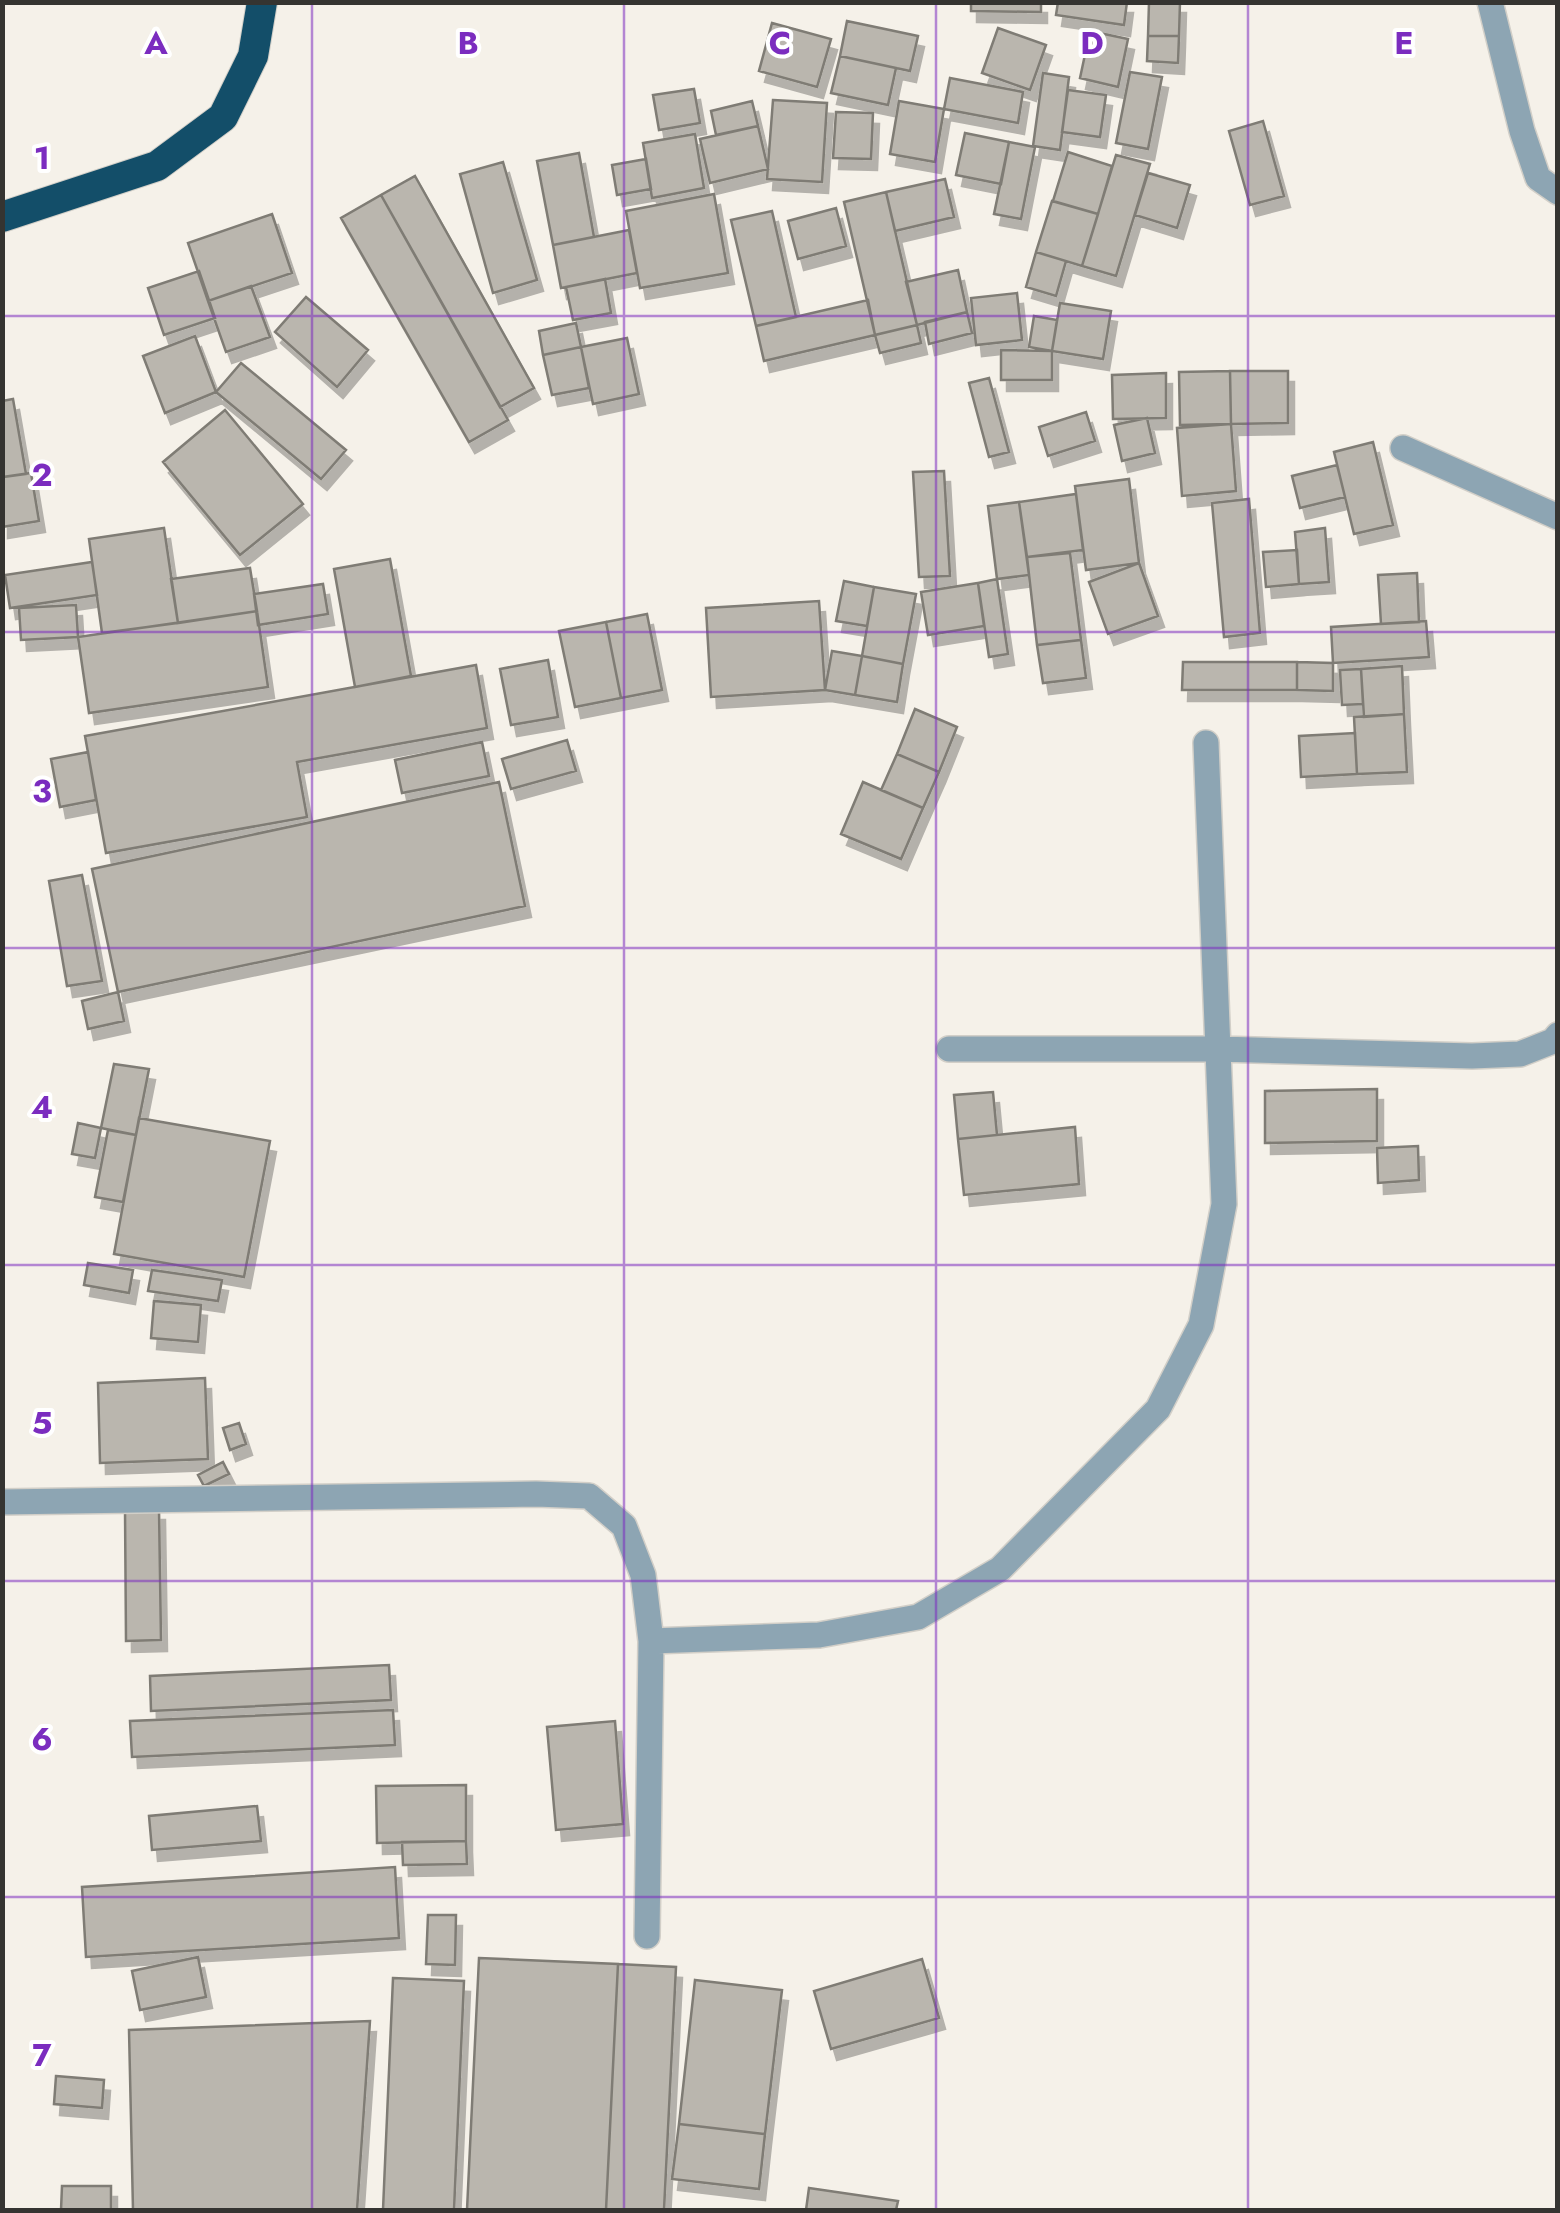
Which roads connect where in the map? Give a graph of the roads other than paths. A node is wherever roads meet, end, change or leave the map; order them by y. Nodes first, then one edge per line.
1 (262, 2) edge
2 (1490, 2) edge
3 (1558, 192) edge
4 (2, 217) edge
5 (1403, 448) dead end
6 (1558, 517) edge
7 (1206, 743) dead end
8 (1558, 1035) edge
9 (950, 1049) dead end
10 (1219, 1049) junction
11 (2, 1502) edge
12 (652, 1641) junction
13 (647, 1936) dead end

1 - 4 highway
2 - 3 street
5 - 6 street
7 - 10 street
8 - 10 street
9 - 10 street
10 - 12 street
11 - 12 street
12 - 13 street

